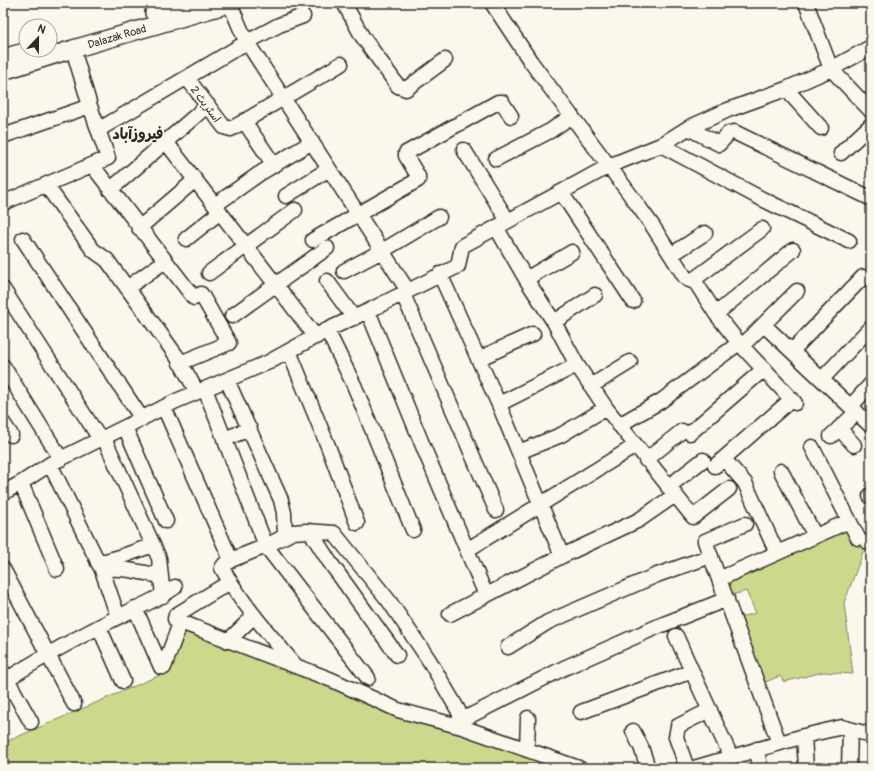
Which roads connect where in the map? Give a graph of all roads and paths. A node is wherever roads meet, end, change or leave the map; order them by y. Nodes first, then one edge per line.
1 (188, 3) edge
2 (230, 3) edge
3 (344, 3) edge
4 (492, 3) edge
5 (806, 3) edge
6 (303, 16) dead end
7 (58, 42) edge
8 (247, 42) junction
9 (871, 47) edge
10 (73, 49) junction
11 (18, 54) edge
12 (3, 58) edge
13 (445, 60) dead end
14 (340, 64) dead end
15 (831, 68) junction
16 (3, 71) edge
17 (187, 78) junction
18 (786, 89) junction
19 (283, 97) junction
20 (208, 105) junction
21 (90, 106) junction
22 (871, 111) edge
23 (511, 116) dead end
24 (572, 116) junction
25 (244, 121) junction
26 (871, 125) edge
27 (688, 128) junction
28 (821, 128) dead end
29 (98, 130) junction
30 (3, 136) edge
31 (166, 142) junction
32 (312, 142) junction
33 (660, 145) junction
34 (464, 150) dead end
35 (841, 153) dead end
36 (496, 159) dead end
37 (92, 165) junction
38 (274, 165) junction
39 (609, 166) junction
40 (329, 169) junction
41 (195, 180) junction
42 (46, 185) junction
43 (110, 190) junction
44 (562, 192) junction
45 (286, 196) dead end
46 (870, 198) dead end
47 (3, 203) edge
48 (217, 208) junction
49 (295, 210) dead end
50 (358, 214) junction
51 (439, 217) dead end
52 (502, 224) junction
53 (139, 228) junction
54 (762, 229) dead end
55 (705, 233) dead end
56 (23, 239) dead end
57 (186, 239) dead end
58 (313, 240) dead end
59 (849, 241) dead end
60 (246, 245) junction
61 (327, 248) dead end
62 (793, 250) dead end
63 (382, 251) junction
64 (572, 252) dead end
65 (671, 255) junction
66 (165, 261) junction
67 (344, 271) dead end
68 (209, 273) dead end
69 (440, 274) junction
70 (862, 277) dead end
71 (526, 279) junction
72 (693, 280) junction
73 (327, 281) dead end
74 (276, 284) junction
75 (127, 288) junction
76 (3, 289) edge
77 (797, 291) dead end
78 (405, 293) junction
79 (595, 295) dead end
80 (633, 301) dead end
81 (368, 311) junction
82 (716, 314) junction
83 (232, 316) dead end
84 (354, 318) junction
85 (554, 322) junction
86 (764, 325) junction
87 (871, 327) edge
88 (322, 334) junction
89 (533, 334) dead end
90 (741, 345) junction
91 (289, 351) junction
92 (792, 351) junction
93 (478, 359) junction
94 (630, 362) dead end
95 (180, 363) junction
96 (577, 365) junction
97 (3, 366) edge
98 (764, 369) junction
99 (822, 379) junction
100 (226, 380) junction
101 (871, 384) edge
102 (591, 386) junction
103 (8, 387) edge
104 (201, 391) junction
105 (499, 404) junction
106 (164, 407) junction
107 (606, 408) junction
108 (854, 409) junction
109 (142, 419) junction
110 (3, 423) edge
111 (125, 426) junction
112 (619, 426) junction
113 (871, 426) edge
114 (250, 430) junction
115 (11, 435) dead end
116 (102, 438) junction
117 (224, 439) junction
118 (854, 444) dead end
119 (635, 446) junction
120 (812, 447) dead end
121 (519, 452) junction
122 (646, 460) junction
123 (56, 462) junction
124 (714, 462) junction
125 (781, 471) dead end
126 (22, 483) junction
127 (729, 490) dead end
128 (671, 491) junction
129 (3, 493) edge
130 (541, 505) junction
131 (496, 510) dead end
132 (166, 521) dead end
133 (849, 521) junction
134 (357, 523) dead end
135 (745, 524) dead end
136 (413, 530) dead end
137 (310, 531) junction
138 (285, 536) junction
139 (815, 536) junction
140 (865, 541) edge
141 (153, 545) junction
142 (266, 546) junction
143 (467, 550) junction
144 (777, 553) junction
145 (562, 556) junction
146 (711, 556) junction
147 (231, 560) junction
148 (100, 566) junction
149 (3, 569) edge
150 (57, 569) dead end
151 (161, 576) junction
152 (370, 577) junction
153 (719, 579) junction
154 (230, 582) junction
155 (175, 587) dead end
156 (350, 590) junction
157 (486, 595) junction
158 (163, 596) junction
159 (727, 599) junction
160 (134, 608) junction
161 (450, 614) dead end
162 (254, 616) junction
163 (118, 617) junction
164 (179, 626) junction
165 (99, 627) junction
166 (676, 636) dead end
167 (228, 641) junction
168 (508, 647) dead end
169 (49, 654) junction
170 (397, 655) dead end
171 (297, 667) junction
172 (692, 672) junction
173 (4, 678) edge
174 (368, 678) dead end
175 (123, 681) dead end
176 (74, 704) dead end
177 (710, 710) junction
178 (581, 712) dead end
179 (528, 718) dead end
180 (32, 722) dead end
181 (462, 724) junction
182 (850, 729) junction
183 (633, 731) dead end
184 (871, 735) edge
185 (804, 736) junction
186 (779, 743) junction
187 (527, 750) junction
188 (757, 750) junction
189 (731, 757) junction
190 (712, 765) edge
191 (579, 768) edge
192 (648, 768) edge
193 (687, 768) edge
194 (694, 768) edge
195 (760, 768) edge
196 (806, 768) edge
197 (849, 768) edge

1 - 7 main road, Dalazak Road
2 - 8 street
2 - 10 main road, Dalazak Road
3 - 13 street
4 - 24 street
5 - 15 street
6 - 8 street
8 - 17 street
8 - 19 street
9 - 15 street
10 - 16 main road, Dalazak Road
10 - 21 street
11 - 12 main road
14 - 19 street
15 - 18 street
15 - 22 street
17 - 20 street, اسٹریٹ 2
17 - 29 street
18 - 27 street
18 - 28 street
19 - 25 street
19 - 32 street
20 - 25 street, اسٹریٹ 2
20 - 31 street
21 - 29 street
21 - 30 street
23 - 50 street
24 - 36 street
24 - 39 street
25 - 38 street
26 - 35 street
27 - 33 street
27 - 46 street
29 - 37 street
31 - 41 street
31 - 43 street
32 - 38 street
32 - 40 street
33 - 39 street
33 - 59 street
34 - 52 street
37 - 42 street
37 - 43 street
38 - 48 street
39 - 44 street
39 - 65 street
40 - 45 street
40 - 50 street
41 - 48 street
41 - 53 street
42 - 47 street
42 - 75 street
43 - 53 street
44 - 52 street
44 - 80 street
48 - 57 street
48 - 60 street
49 - 60 street
50 - 58 street
50 - 63 street
51 - 63 street
52 - 69 street
52 - 71 street
53 - 66 street
54 - 72 street
55 - 65 street
56 - 109 street
60 - 68 street
60 - 74 street
61 - 74 street
62 - 82 street
63 - 67 street
63 - 78 street
64 - 71 street
65 - 72 street
66 - 75 street
66 - 95 street
69 - 78 street
69 - 93 street
70 - 92 street
71 - 85 street
72 - 82 street
73 - 84 street
74 - 83 street
74 - 88 street
75 - 95 street
76 - 116 street
77 - 86 street
78 - 81 street
78 - 131 street
79 - 85 street
81 - 84 street
81 - 143 street
82 - 90 street
84 - 88 street
85 - 96 street
86 - 90 street
86 - 92 street
87 - 99 street
88 - 91 street
88 - 136 street
89 - 93 street
90 - 98 street
90 - 112 street
91 - 100 street
91 - 134 street
92 - 99 street
93 - 105 street
94 - 102 street
95 - 104 street
96 - 102 street
96 - 105 street
97 - 103 street
98 - 122 street
98 - 124 street
99 - 108 street
100 - 104 street
100 - 114 street
101 - 108 street
102 - 107 street
103 - 123 street
104 - 106 street
104 - 117 street
105 - 121 street
106 - 109 street
106 - 147 street
107 - 112 street
107 - 121 street
108 - 113 street
108 - 118 street
109 - 111 street
110 - 115 street
111 - 116 street
111 - 132 street
112 - 119 street
114 - 117 street
114 - 138 street
116 - 123 street
116 - 141 street
117 - 142 street
119 - 122 street
119 - 130 street
120 - 133 street
121 - 130 street
122 - 128 street
123 - 126 street
123 - 148 street
124 - 128 street
124 - 144 street
125 - 139 street
126 - 129 street
126 - 150 street
127 - 128 street
128 - 145 street
130 - 143 street
130 - 145 street
133 - 139 street
133 - 140 street
135 - 146 street
137 - 138 street
137 - 152 street
137 - 156 street
138 - 142 street
139 - 144 street
141 - 148 street
141 - 151 street
142 - 147 street
142 - 174 street
143 - 157 street
144 - 153 street
145 - 157 street
146 - 153 street
146 - 168 street
147 - 154 street
148 - 151 street
148 - 163 street
149 - 169 street
151 - 158 street
152 - 156 street
152 - 181 street
153 - 159 street
154 - 162 street
154 - 164 street
155 - 158 street
156 - 170 street
157 - 161 street
158 - 160 street
159 - 181 street
159 - 186 street
160 - 163 street
160 - 164 street
162 - 167 street
162 - 171 street
163 - 165 street
164 - 167 street
165 - 169 street
165 - 175 street
166 - 172 street
167 - 171 street
169 - 173 street
169 - 176 street
171 - 181 street
172 - 177 street
172 - 178 street
173 - 180 street
177 - 189 street
177 - 193 street
179 - 187 street
181 - 187 street
182 - 184 street
182 - 185 street
182 - 197 street
183 - 192 street
185 - 186 street
185 - 196 street
186 - 188 street
187 - 191 street
188 - 189 street
188 - 195 street
189 - 190 street
190 - 194 street

